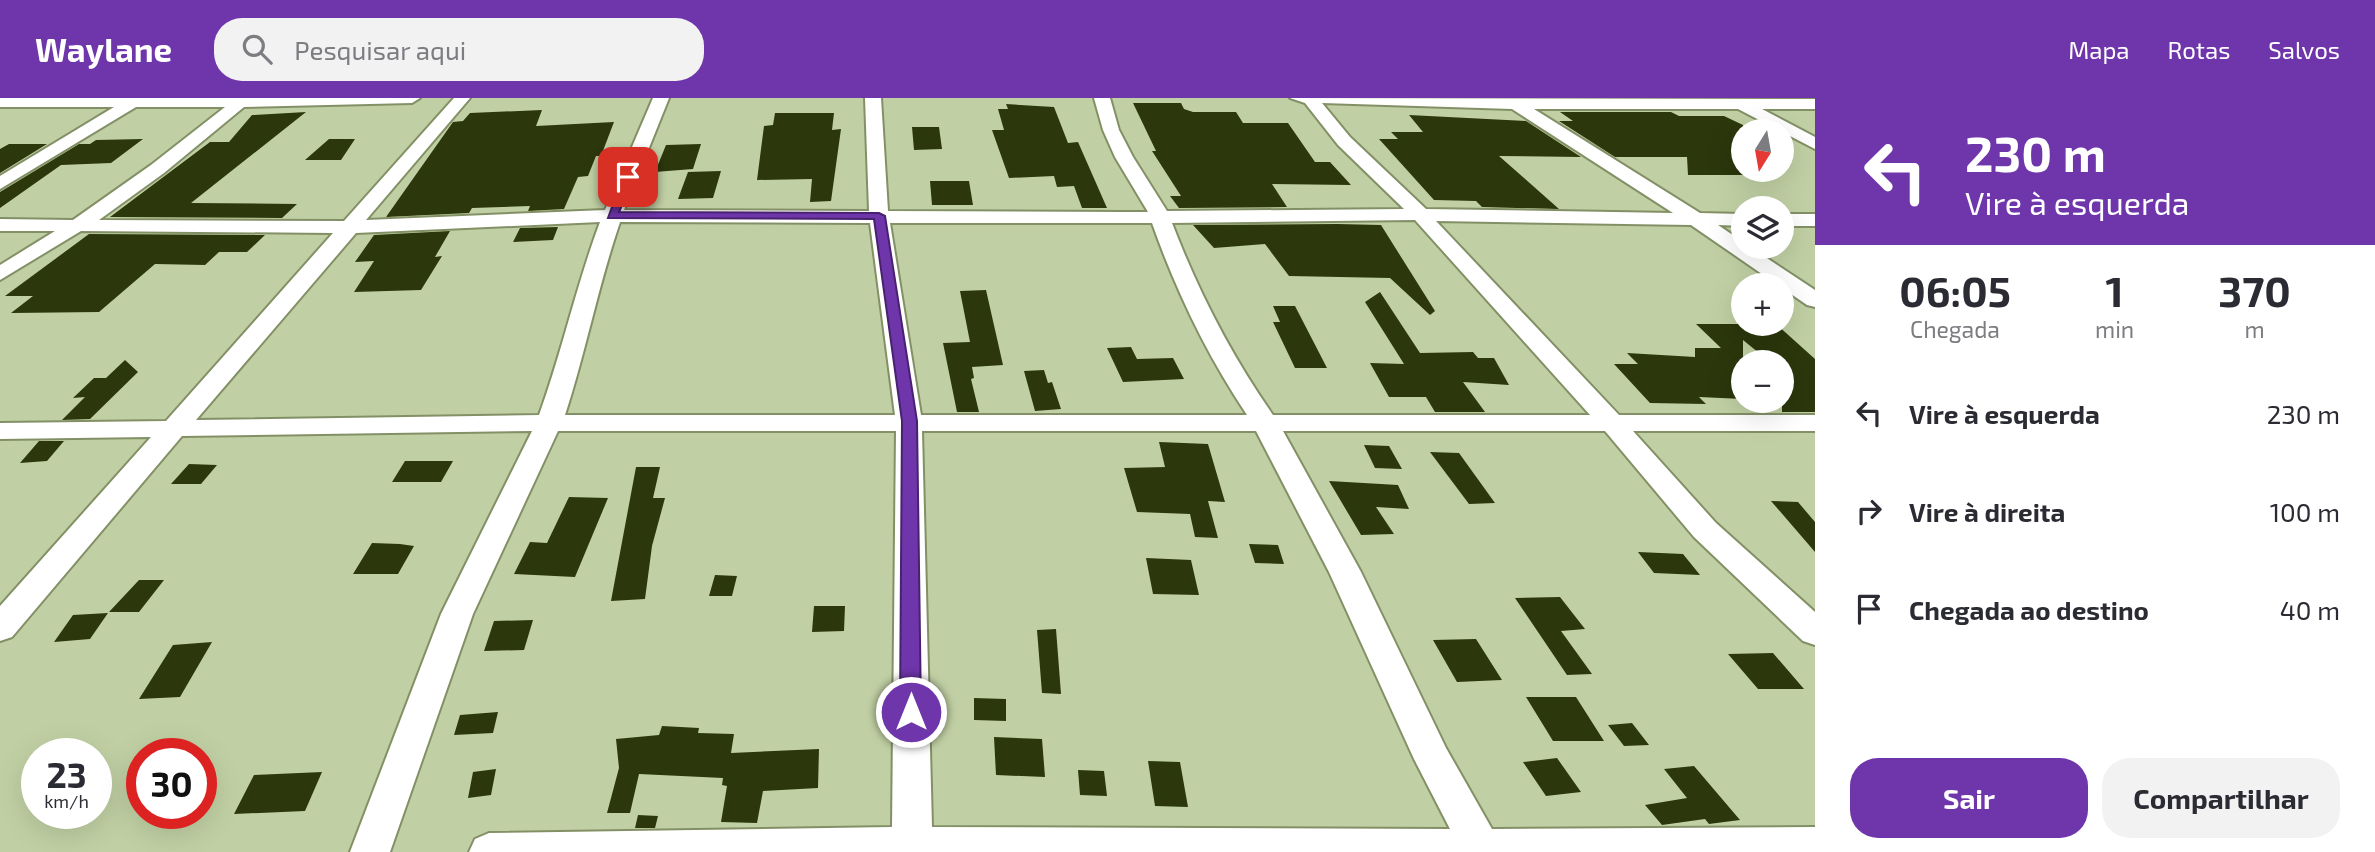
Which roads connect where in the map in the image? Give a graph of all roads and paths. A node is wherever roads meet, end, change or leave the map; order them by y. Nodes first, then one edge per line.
1 (412, 98) edge
2 (462, 98) edge
3 (661, 98) edge
4 (873, 98) edge
5 (1102, 98) edge
6 (1298, 98) edge
7 (1310, 98) edge
8 (137, 100) edge
9 (243, 100) edge
10 (1510, 101) edge
11 (1734, 101) edge
12 (0, 102) edge
13 (1815, 104) edge
14 (1815, 144) edge
15 (0, 184) edge
16 (1421, 215) junction
17 (612, 216) junction
18 (879, 216) junction
19 (1161, 217) junction
20 (1697, 220) junction
21 (1731, 220) edge
22 (1794, 220) edge
23 (1815, 220) edge
24 (0, 225) edge
25 (79, 225) junction
26 (349, 227) junction
27 (0, 274) edge
28 (1815, 300) edge
29 (909, 421) junction
30 (549, 423) junction
31 (1612, 423) junction
32 (1815, 423) edge
33 (1265, 424) junction
34 (173, 428) junction
35 (0, 431) edge
36 (0, 628) edge
37 (1815, 632) edge
38 (1815, 846) edge
39 (911, 848) edge
40 (1481, 849) edge
41 (370, 852) edge
42 (489, 852) edge

1 - 9 street
2 - 26 street
3 - 17 street
4 - 18 street
5 - 19 street
6 - 7 street
7 - 10 street
7 - 16 street
8 - 9 street
8 - 12 street
8 - 15 street
9 - 25 street
10 - 11 street
10 - 20 street
11 - 13 street
11 - 14 street
16 - 19 street
16 - 20 street
16 - 31 street
17 - 18 street
17 - 26 street
17 - 30 street
18 - 19 street
18 - 29 street
19 - 33 street
20 - 21 street
20 - 28 street
22 - 23 street
24 - 25 street
25 - 26 street
25 - 27 street
26 - 34 street
29 - 30 street
29 - 33 street
29 - 39 street
30 - 34 street
30 - 41 street
31 - 32 street
31 - 33 street
31 - 37 street
33 - 40 street
34 - 35 street
34 - 36 street
38 - 40 street
39 - 40 street
39 - 42 street

